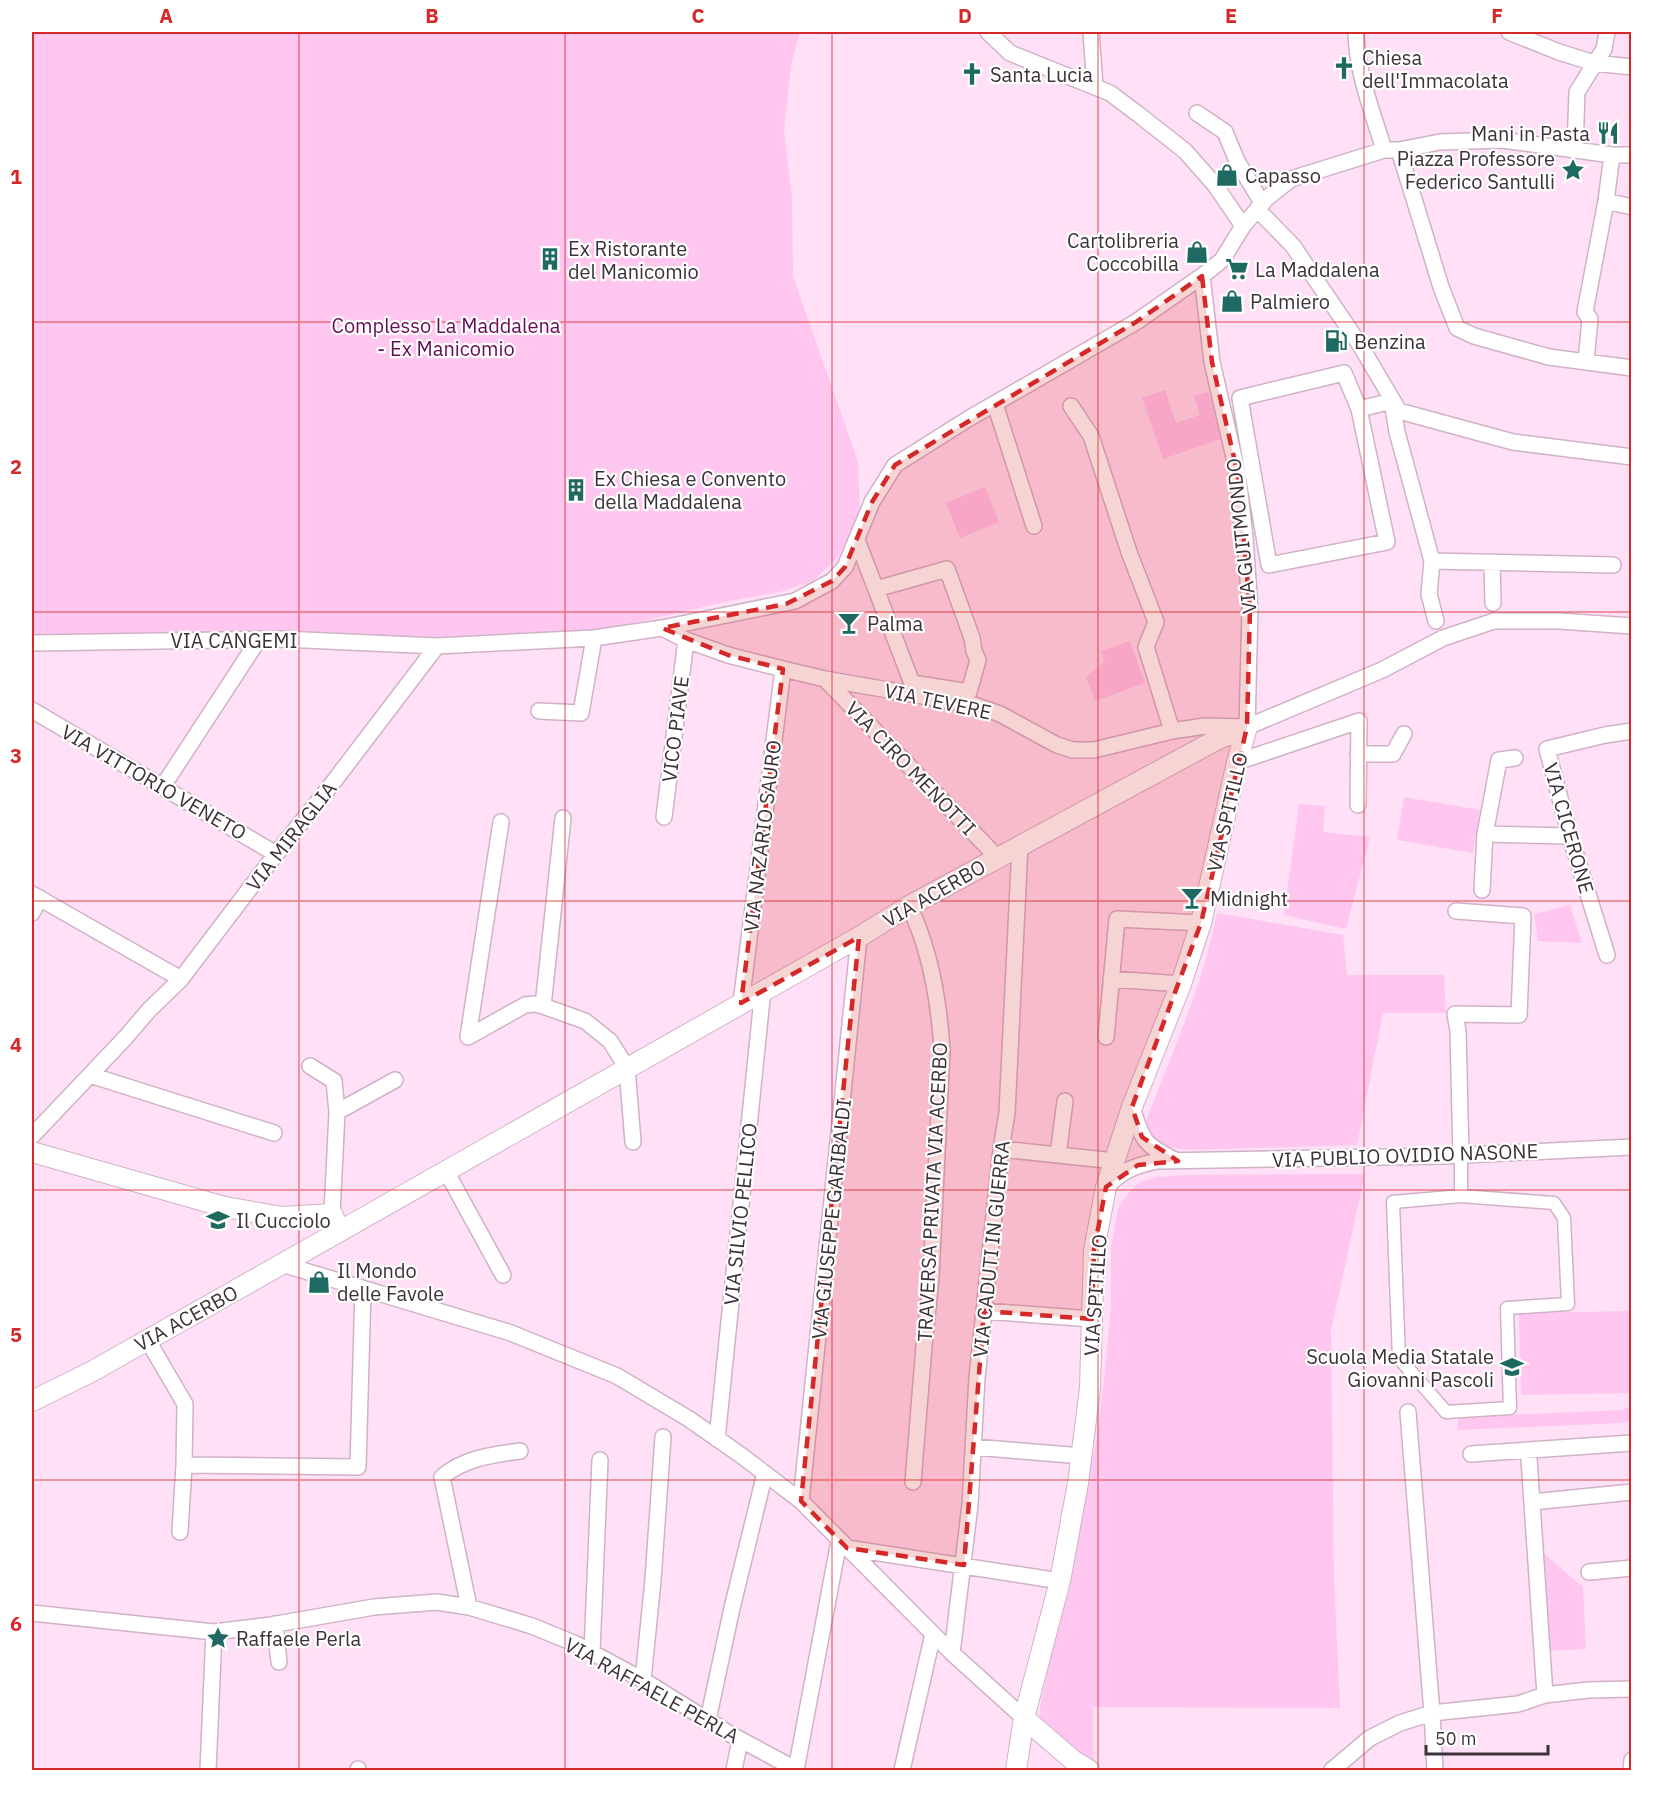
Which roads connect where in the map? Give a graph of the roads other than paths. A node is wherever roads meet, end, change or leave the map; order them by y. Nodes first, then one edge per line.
1 (988, 32) edge
2 (1090, 32) edge
3 (1356, 32) edge
4 (1509, 32) edge
5 (1607, 32) edge
6 (1594, 63) junction
7 (1632, 67) edge
8 (1095, 86) junction
9 (1197, 112) dead end
10 (1575, 149) junction
11 (1384, 150) junction
12 (1400, 150) junction
13 (1612, 155) junction
14 (1632, 155) edge
15 (1606, 201) junction
16 (1260, 206) junction
17 (1632, 207) edge
18 (1243, 226) junction
19 (1202, 276) junction
20 (1586, 361) junction
21 (1632, 368) edge
22 (1392, 401) junction
23 (995, 404) junction
24 (1071, 406) dead end
25 (1359, 409) junction
26 (1632, 457) edge
27 (1034, 526) dead end
28 (857, 540) junction
29 (1432, 561) junction
30 (1492, 562) junction
31 (1613, 565) dead end
32 (876, 589) junction
33 (1493, 603) dead end
34 (1436, 621) dead end
35 (1632, 626) edge
36 (662, 628) junction
37 (594, 638) junction
38 (259, 639) junction
39 (686, 640) junction
40 (32, 643) edge
41 (437, 646) junction
42 (783, 669) junction
43 (825, 679) junction
44 (32, 710) edge
45 (539, 711) dead end
46 (1247, 727) junction
47 (1172, 731) junction
48 (1632, 731) edge
49 (1404, 734) dead end
50 (1358, 758) junction
51 (1515, 758) dead end
52 (1237, 762) junction
53 (1392, 764) dead end
54 (162, 786) junction
55 (1358, 805) dead end
56 (664, 817) dead end
57 (563, 818) dead end
58 (501, 822) dead end
59 (1485, 834) junction
60 (1570, 836) junction
61 (1020, 845) junction
62 (276, 854) junction
63 (997, 857) junction
64 (1482, 890) dead end
65 (36, 896) edge
66 (909, 906) junction
67 (1456, 911) dead end
68 (32, 913) edge
69 (1202, 923) junction
70 (859, 937) junction
71 (1607, 955) dead end
72 (1111, 979) junction
73 (181, 980) junction
74 (1181, 984) junction
75 (764, 989) junction
76 (741, 1003) junction
77 (543, 1006) junction
78 (1106, 1037) dead end
79 (310, 1066) dead end
80 (627, 1068) junction
81 (90, 1075) junction
82 (395, 1080) dead end
83 (1065, 1101) dead end
84 (1132, 1107) junction
85 (337, 1112) junction
86 (274, 1133) dead end
87 (32, 1136) edge
88 (633, 1142) dead end
89 (1632, 1147) edge
90 (1001, 1149) junction
91 (32, 1152) edge
92 (1058, 1155) junction
93 (1461, 1156) junction
94 (1115, 1161) junction
95 (1178, 1161) junction
96 (446, 1171) junction
97 (1106, 1187) junction
98 (1461, 1196) junction
99 (336, 1222) junction
100 (282, 1264) junction
101 (503, 1275) dead end
102 (363, 1289) junction
103 (984, 1311) junction
104 (1092, 1319) junction
105 (147, 1339) junction
106 (32, 1401) edge
107 (1408, 1412) dead end
108 (663, 1437) dead end
109 (717, 1439) junction
110 (1632, 1443) edge
111 (974, 1447) junction
112 (520, 1450) dead end
113 (1471, 1454) dead end
114 (1082, 1456) junction
115 (600, 1460) dead end
116 (1529, 1460) dead end
117 (184, 1465) junction
118 (765, 1473) junction
119 (913, 1482) dead end
120 (1632, 1492) edge
121 (801, 1501) junction
122 (1532, 1502) junction
123 (180, 1532) dead end
124 (843, 1544) junction
125 (964, 1565) junction
126 (1632, 1568) edge
127 (1589, 1572) dead end
128 (1060, 1581) junction
129 (468, 1607) junction
130 (32, 1613) edge
131 (275, 1624) junction
132 (214, 1632) junction
133 (933, 1634) junction
134 (592, 1652) junction
135 (952, 1653) junction
136 (279, 1662) dead end
137 (643, 1680) junction
138 (1631, 1689) edge
139 (1545, 1695) junction
140 (1632, 1702) edge
141 (1432, 1713) junction
142 (1024, 1718) junction
143 (708, 1720) junction
144 (741, 1740) junction
145 (1632, 1760) edge
146 (208, 1770) edge
147 (734, 1770) edge
148 (797, 1770) edge
149 (902, 1770) edge
150 (1016, 1770) edge
151 (1089, 1770) edge
152 (1332, 1770) edge
153 (1435, 1770) edge
154 (1631, 1770) edge

1 - 8 street
2 - 8 street
3 - 11 street
4 - 6 street
5 - 6 street
6 - 7 street
6 - 10 street
8 - 18 street
9 - 16 street
10 - 12 street
10 - 13 street
11 - 12 street
11 - 16 street
12 - 20 street
13 - 14 street
13 - 15 street
15 - 17 street
15 - 20 street
16 - 18 street
16 - 22 street
18 - 19 street
19 - 23 street
19 - 46 street, VIA GUITMONDO
20 - 21 street
22 - 25 street
22 - 26 street
22 - 29 street
23 - 27 street
23 - 28 street
24 - 47 street
25 - 25 street
28 - 32 street
28 - 36 street
29 - 30 street
29 - 34 street
30 - 31 street
30 - 33 street
32 - 32 street
35 - 46 street
36 - 37 street
36 - 39 street, VIA TEVERE
37 - 41 street
37 - 45 street
38 - 40 street, VIA CANGEMI
38 - 41 street, VIA CANGEMI
38 - 54 street
39 - 42 street, VIA TEVERE
39 - 56 street, VICO PIAVE
41 - 62 street, VIA MIRAGLIA
42 - 43 street, VIA TEVERE
42 - 76 street, VIA NAZARIO SAURO
43 - 47 street, VIA TEVERE
43 - 63 street, VIA CIRO MENOTTI
44 - 54 street, VIA VITTORIO VENETO
46 - 47 street, VIA TEVERE
46 - 52 street, VIA SPITILLO
46 - 61 street, VIA ACERBO
48 - 60 street, VIA CICERONE
49 - 50 street
50 - 52 street
50 - 53 street
50 - 55 street
51 - 59 street
52 - 69 street, VIA SPITILLO
54 - 62 street, VIA VITTORIO VENETO
57 - 77 street
58 - 77 street
59 - 60 street
59 - 64 street
60 - 71 street, VIA CICERONE
61 - 63 street, VIA ACERBO
61 - 90 street, VIA CADUTI IN GUERRA
62 - 73 street, VIA MIRAGLIA
63 - 66 street, VIA ACERBO
65 - 68 street
65 - 73 street
66 - 70 street, VIA ACERBO
66 - 119 street, TRAVERSA PRIVATA VIA ACERBO
67 - 93 street
69 - 72 street
69 - 74 street, VIA SPITILLO
70 - 75 street, VIA ACERBO
70 - 121 street, VIA GIUSEPPE GARIBALDI
72 - 74 street
72 - 78 street
73 - 81 street, VIA MIRAGLIA
74 - 84 street, VIA SPITILLO
75 - 76 street, VIA ACERBO
75 - 109 street, VIA SILVIO PELLICO
76 - 80 street, VIA ACERBO
77 - 80 street
79 - 85 street
80 - 88 street
80 - 96 street, VIA ACERBO
81 - 86 street
81 - 87 street, VIA MIRAGLIA
82 - 85 street
83 - 92 street
84 - 94 street, VIA SPITILLO
84 - 95 street, VIA PUBLIO OVIDIO NASONE
85 - 99 street
89 - 93 street, VIA PUBLIO OVIDIO NASONE
90 - 92 street
90 - 103 street, VIA CADUTI IN GUERRA
91 - 99 street
92 - 94 street
93 - 95 street, VIA PUBLIO OVIDIO NASONE
93 - 98 street
94 - 97 street, VIA SPITILLO
95 - 97 street, VIA PUBLIO OVIDIO NASONE
96 - 99 street, VIA ACERBO
96 - 101 street
97 - 104 street, VIA SPITILLO
98 - 98 street
99 - 100 street, VIA ACERBO
100 - 102 street
100 - 105 street, VIA ACERBO
102 - 109 street
102 - 117 street
103 - 104 street
103 - 111 street, VIA CADUTI IN GUERRA
104 - 114 street, VIA SPITILLO
105 - 106 street, VIA ACERBO
105 - 117 street
107 - 141 street
108 - 137 street
109 - 118 street
110 - 113 street
111 - 114 street
111 - 125 street, VIA CADUTI IN GUERRA
112 - 129 street
114 - 128 street, VIA SPITILLO
115 - 134 street
116 - 122 street
117 - 123 street
118 - 121 street
118 - 143 street
120 - 122 street
121 - 124 street
122 - 139 street
124 - 125 street
124 - 133 street
124 - 148 street
125 - 128 street
125 - 135 street, VIA CADUTI IN GUERRA
126 - 127 street
128 - 142 street, VIA SPITILLO
129 - 131 street, VIA RAFFAELE PERLA
129 - 134 street, VIA RAFFAELE PERLA
130 - 132 street, VIA RAFFAELE PERLA
131 - 132 street, VIA RAFFAELE PERLA
131 - 136 street
132 - 146 street
133 - 135 street
133 - 149 street
134 - 137 street, VIA RAFFAELE PERLA
135 - 142 street
137 - 143 street, VIA RAFFAELE PERLA
138 - 139 street
138 - 140 street
139 - 141 street
141 - 152 street
141 - 153 street
142 - 150 street, VIA SPITILLO
142 - 151 street
143 - 144 street, VIA RAFFAELE PERLA
144 - 147 street
144 - 148 street, VIA RAFFAELE PERLA
145 - 154 street

